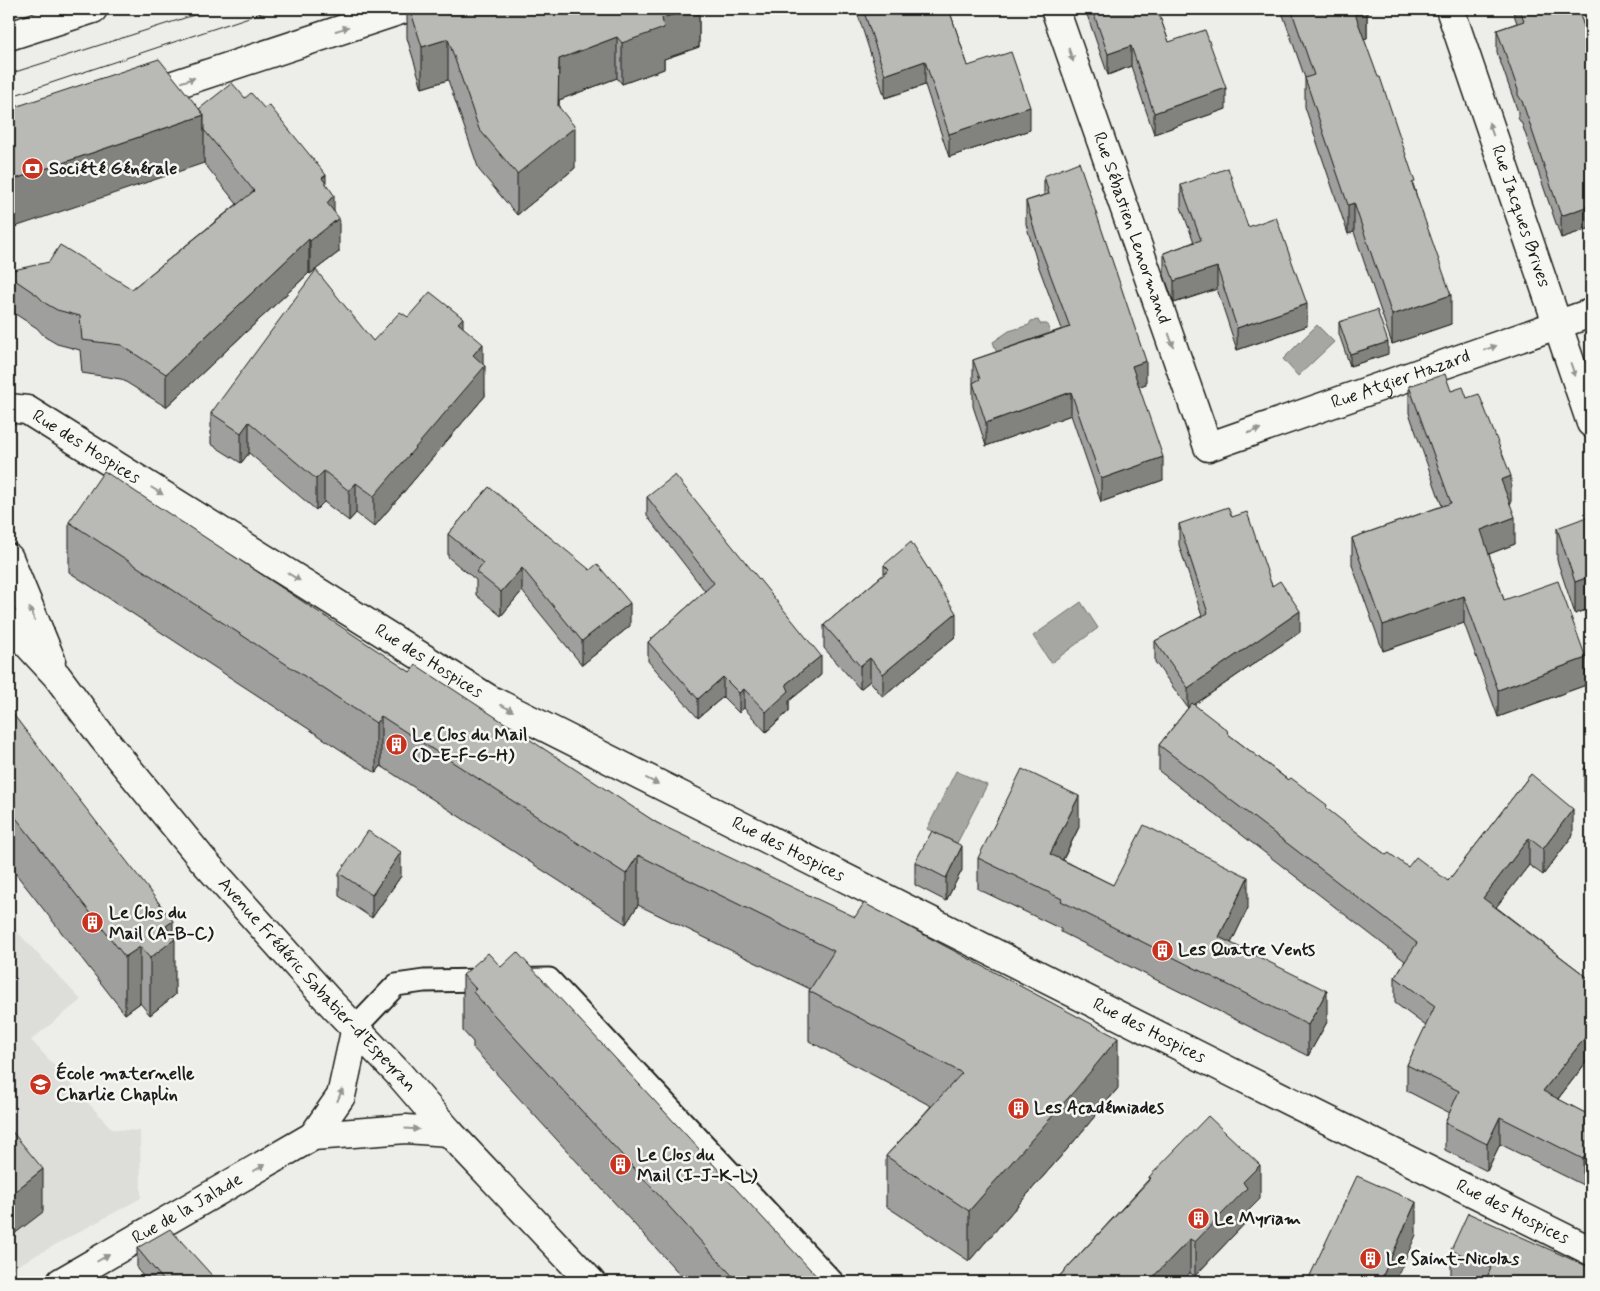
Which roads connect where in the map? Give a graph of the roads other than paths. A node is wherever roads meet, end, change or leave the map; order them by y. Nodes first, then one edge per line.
1 (93, 9) edge
2 (404, 9) edge
3 (1055, 9) edge
4 (1450, 9) edge
5 (9, 36) edge
6 (119, 103) edge
7 (1591, 313) edge
8 (1557, 324) junction
9 (9, 408) edge
10 (1591, 423) edge
11 (1208, 447) joint
12 (9, 558) edge
13 (9, 624) edge
14 (57, 676) junction
15 (356, 1027) junction
16 (449, 1132) junction
17 (313, 1136) junction
18 (1591, 1251) edge
19 (61, 1282) edge
20 (591, 1282) edge
21 (833, 1282) edge

1 - 5 street
6 -> 2 street
3 -> 11 street, Rue Sébastien Lenormand
8 -> 4 street, Rue Jacques Brives
7 - 8 street, Rue Atgier Hazard
8 -> 10 street, Rue Jacques Brives
11 -> 8 street, Rue Atgier Hazard
9 -> 18 street, Rue des Hospices
14 -> 12 street, Avenue Frédéric Sabatier-d'Espeyran
13 - 14 street, Avenue Frédéric Sabatier-d'Espeyran
14 - 15 street, Avenue Frédéric Sabatier-d'Espeyran
15 - 16 street, Avenue Frédéric Sabatier-d'Espeyran
17 -> 15 street, Rue de la Jalade
15 - 21 lane
17 -> 16 street, Rue de la Jalade
16 - 20 street, Avenue Frédéric Sabatier-d'Espeyran
19 -> 17 street, Rue de la Jalade

